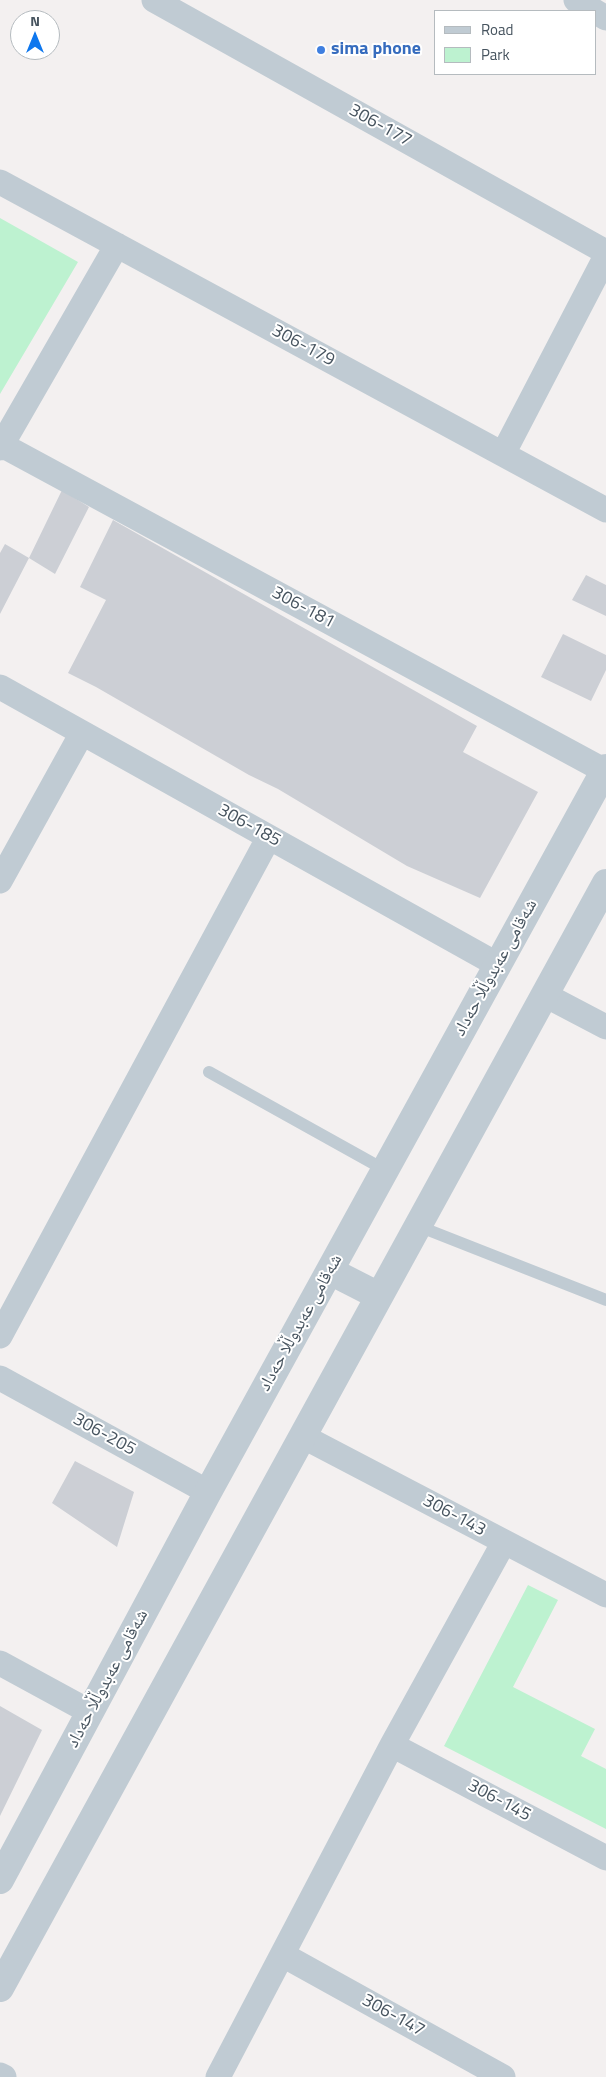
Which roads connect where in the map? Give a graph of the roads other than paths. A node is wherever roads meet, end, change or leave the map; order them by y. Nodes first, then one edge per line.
1 (154, 0) edge
2 (576, 0) edge
3 (593, 10) edge
4 (0, 182) edge
5 (117, 245) junction
6 (606, 254) edge
7 (1, 446) edge
8 (503, 454) junction
9 (606, 510) edge
10 (0, 687) edge
11 (82, 733) junction
12 (605, 769) edge
13 (269, 837) junction
14 (0, 880) edge
15 (606, 883) edge
16 (498, 964) junction
17 (545, 995) junction
18 (606, 1027) edge
19 (209, 1072) dead end
20 (385, 1170) junction
21 (418, 1226) junction
22 (330, 1271) junction
23 (379, 1296) junction
24 (606, 1300) edge
25 (0, 1336) edge
26 (0, 1378) edge
27 (302, 1436) junction
28 (208, 1492) junction
29 (504, 1542) junction
30 (606, 1595) edge
31 (0, 1663) edge
32 (90, 1712) junction
33 (392, 1744) junction
34 (606, 1858) edge
35 (0, 1880) edge
36 (283, 1955) junction
37 (0, 1988) edge
38 (0, 2075) edge
39 (4, 2077) edge
40 (218, 2077) edge
41 (503, 2077) edge

1 - 6 street, 306-177
2 - 3 street
4 - 5 street, 306-179
5 - 7 street
5 - 8 street, 306-179
6 - 8 street
7 - 12 street, 306-181
8 - 9 street, 306-179
10 - 11 street, 306-185
11 - 13 street, 306-185
11 - 14 street
12 - 16 street, شەقامی عەبدوڵڵا حەداد
13 - 16 street, 306-185
13 - 25 street
15 - 17 street
16 - 20 street, شەقامی عەبدوڵڵا حەداد
17 - 18 street
17 - 21 street
19 - 20 lane
20 - 22 street, شەقامی عەبدوڵڵا حەداد
21 - 23 street
21 - 24 lane
22 - 23 street
22 - 28 street, شەقامی عەبدوڵڵا حەداد
23 - 27 street
26 - 28 street, 306-205
27 - 29 street, 306-143
27 - 37 street
28 - 32 street, شەقامی عەبدوڵڵا حەداد
29 - 30 street, 306-143
29 - 33 street
31 - 32 street
32 - 35 street, شەقامی عەبدوڵڵا حەداد
33 - 34 street, 306-145
33 - 36 street
36 - 40 street
36 - 41 street, 306-147
38 - 39 street

